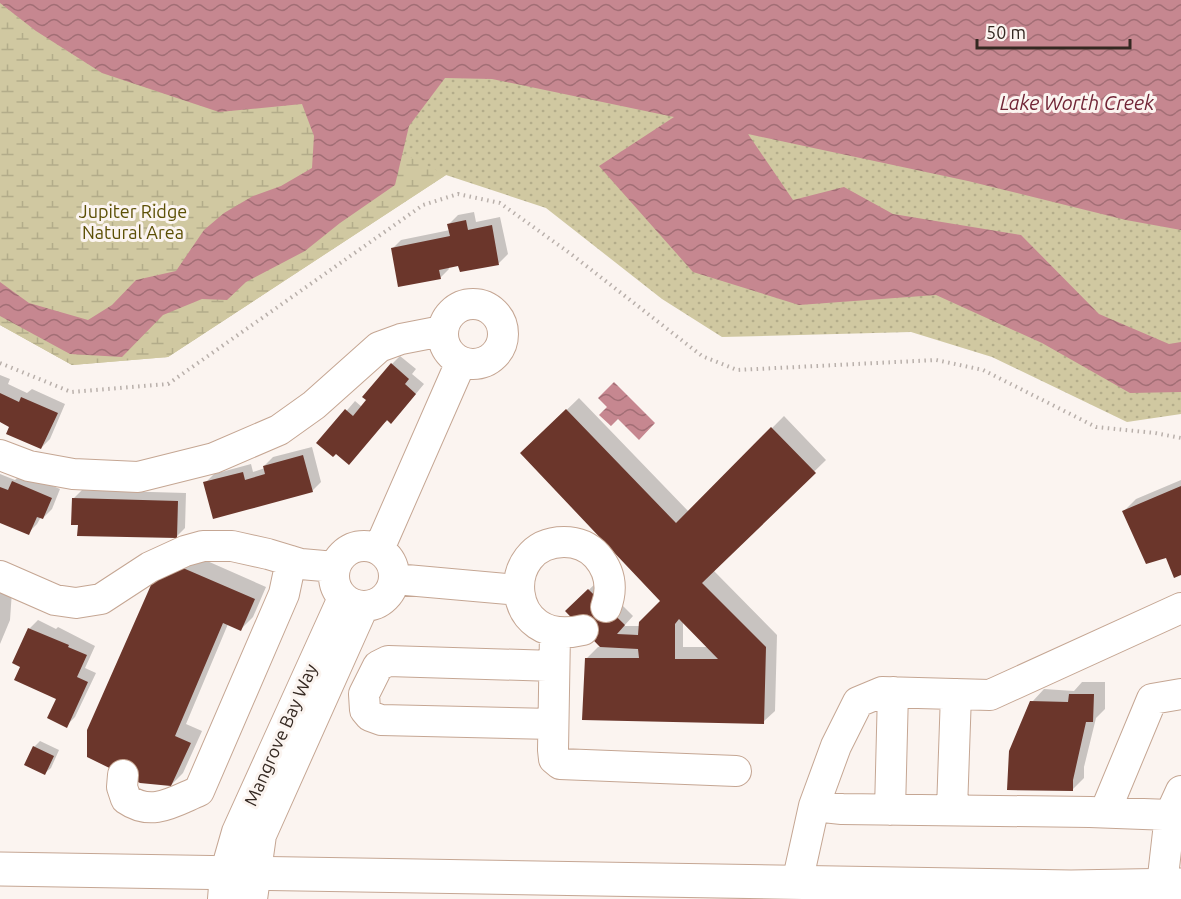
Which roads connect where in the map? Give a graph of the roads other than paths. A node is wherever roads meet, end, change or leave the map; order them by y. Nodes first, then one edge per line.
1 (442, 331) junction
2 (461, 362) junction
3 (0, 455) edge
4 (379, 549) junction
5 (291, 561) junction
6 (335, 567) junction
7 (0, 576) edge
8 (394, 579) junction
9 (519, 590) junction
10 (353, 602) junction
11 (606, 607) dead end
12 (1181, 608) edge
13 (554, 666) junction
14 (893, 692) junction
15 (956, 694) junction
16 (1181, 694) edge
17 (553, 724) junction
18 (736, 771) dead end
19 (123, 774) dead end
20 (1176, 803) edge
21 (814, 806) junction
22 (890, 810) junction
23 (952, 810) junction
24 (1105, 812) junction
25 (0, 869) edge
26 (796, 883) junction
27 (1172, 885) edge
28 (239, 887) edge
29 (762, 899) edge

1 - 2 street
1 - 2 street
1 - 3 street
2 - 4 street
4 - 6 street
4 - 8 street
5 - 6 street
5 - 7 street
5 - 19 street
6 - 10 street
8 - 9 street
8 - 10 street
9 - 11 street
9 - 13 street
10 - 28 street, Mangrove Bay Way
12 - 15 street
13 - 17 street
13 - 17 street
14 - 15 street
14 - 21 street
14 - 22 street
15 - 23 street
16 - 24 street
17 - 18 street
20 - 24 street
20 - 27 street
21 - 22 street
21 - 26 street
22 - 23 street
23 - 24 street
25 - 28 main road
26 - 27 main road
26 - 28 main road
26 - 29 main road

